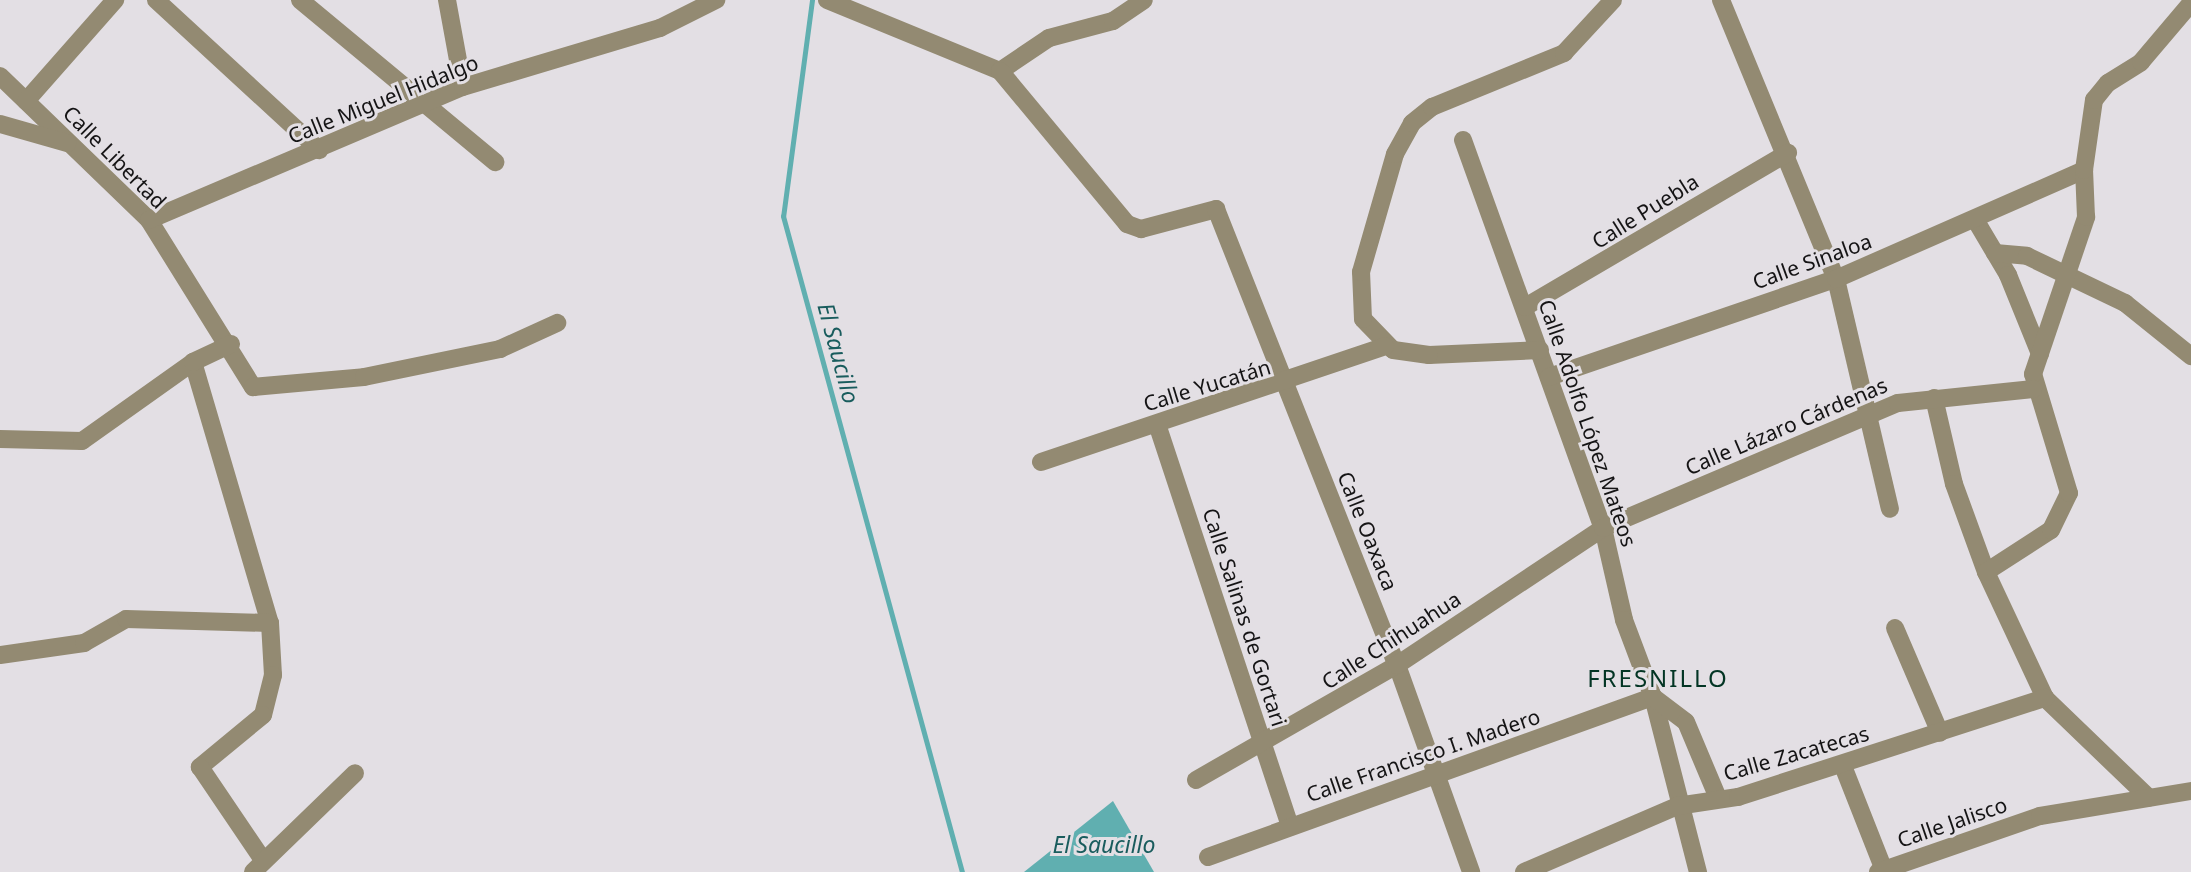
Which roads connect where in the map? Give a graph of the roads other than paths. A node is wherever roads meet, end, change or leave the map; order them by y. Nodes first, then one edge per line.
1 (115, 0) edge
2 (156, 0) edge
3 (300, 0) edge
4 (447, 0) edge
5 (716, 0) edge
6 (827, 0) edge
7 (1144, 0) edge
8 (1613, 0) edge
9 (1721, 0) edge
10 (2191, 3) edge
11 (1000, 71) junction
12 (0, 76) edge
13 (463, 87) junction
14 (26, 101) junction
15 (427, 104) junction
16 (0, 124) edge
17 (1463, 139) dead end
18 (71, 144) junction
19 (319, 150) junction
20 (1788, 153) junction
21 (495, 162) dead end
22 (2084, 170) junction
23 (149, 220) junction
24 (1976, 221) junction
25 (1995, 253) junction
26 (2071, 276) junction
27 (1836, 279) junction
28 (1525, 307) junction
29 (557, 323) dead end
30 (231, 344) junction
31 (1385, 346) junction
32 (1540, 350) junction
33 (2039, 354) junction
34 (2191, 356) edge
35 (193, 362) junction
36 (1549, 377) junction
37 (1286, 384) junction
38 (2033, 389) junction
39 (1934, 398) junction
40 (1868, 415) junction
41 (1157, 424) junction
42 (0, 439) edge
43 (1041, 462) dead end
44 (1890, 509) dead end
45 (1603, 528) junction
46 (1986, 572) junction
47 (270, 623) junction
48 (1895, 628) dead end
49 (0, 656) edge
50 (1397, 666) junction
51 (1653, 697) junction
52 (2045, 698) junction
53 (1940, 733) junction
54 (1264, 747) junction
55 (1843, 766) junction
56 (355, 773) dead end
57 (1436, 777) junction
58 (1196, 780) dead end
59 (2191, 791) edge
60 (1718, 798) junction
61 (2149, 798) junction
62 (1677, 806) junction
63 (1289, 824) junction
64 (1208, 857) dead end
65 (258, 866) edge
66 (1892, 869) edge
67 (1471, 872) edge
68 (1524, 872) edge
69 (1698, 872) edge

1 - 14 street
2 - 19 street
3 - 15 street
4 - 13 street
5 - 13 street, Calle Miguel Hidalgo
6 - 11 street
7 - 11 street
8 - 31 street
9 - 20 street
10 - 22 street
11 - 37 street, Calle Oaxaca
12 - 14 street, Calle Libertad
13 - 15 street, Calle Miguel Hidalgo
14 - 18 street, Calle Libertad
15 - 19 street, Calle Miguel Hidalgo
15 - 21 street
16 - 18 street
17 - 28 street, Calle Adolfo López Mateos
18 - 23 street, Calle Libertad
19 - 23 street, Calle Miguel Hidalgo
20 - 27 street
20 - 28 street, Calle Puebla
22 - 24 street, Calle Sinaloa
22 - 26 street
23 - 30 street, Calle Libertad
24 - 25 street
24 - 27 street, Calle Sinaloa
25 - 26 street
25 - 33 street
26 - 33 street
26 - 34 street
27 - 36 street, Calle Sinaloa
27 - 40 street
28 - 32 street, Calle Adolfo López Mateos
29 - 30 street, Calle Libertad
30 - 35 street
31 - 32 street
31 - 37 street, Calle Yucatán
32 - 36 street, Calle Adolfo López Mateos
33 - 38 street
35 - 42 street
35 - 47 street
36 - 45 street, Calle Adolfo López Mateos
37 - 41 street, Calle Yucatán
37 - 50 street, Calle Oaxaca
38 - 39 street, Calle Lázaro Cárdenas
38 - 46 street
39 - 40 street, Calle Lázaro Cárdenas
39 - 46 street
40 - 44 street
40 - 45 street, Calle Lázaro Cárdenas
41 - 43 street, Calle Yucatán
41 - 54 street, Calle Salinas de Gortari
45 - 50 street, Calle Chihuahua
45 - 51 street, Calle Adolfo López Mateos
46 - 52 street
47 - 49 street
47 - 65 street
48 - 53 street
50 - 54 street, Calle Chihuahua
50 - 57 street, Calle Oaxaca
51 - 57 street, Calle Francisco I. Madero
51 - 60 street
51 - 62 street, Calle Adolfo López Mateos
52 - 53 street, Calle Zacatecas
52 - 61 street
53 - 55 street, Calle Zacatecas
54 - 58 street, Calle Chihuahua
54 - 63 street, Calle Salinas de Gortari
55 - 60 street, Calle Zacatecas
55 - 66 street
56 - 65 street
57 - 63 street, Calle Francisco I. Madero
57 - 67 street, Calle Oaxaca
59 - 61 street, Calle Jalisco
60 - 62 street, Calle Zacatecas
61 - 66 street, Calle Jalisco
62 - 68 street, Calle Zacatecas
62 - 69 street, Calle Adolfo López Mateos
63 - 64 street, Calle Francisco I. Madero

